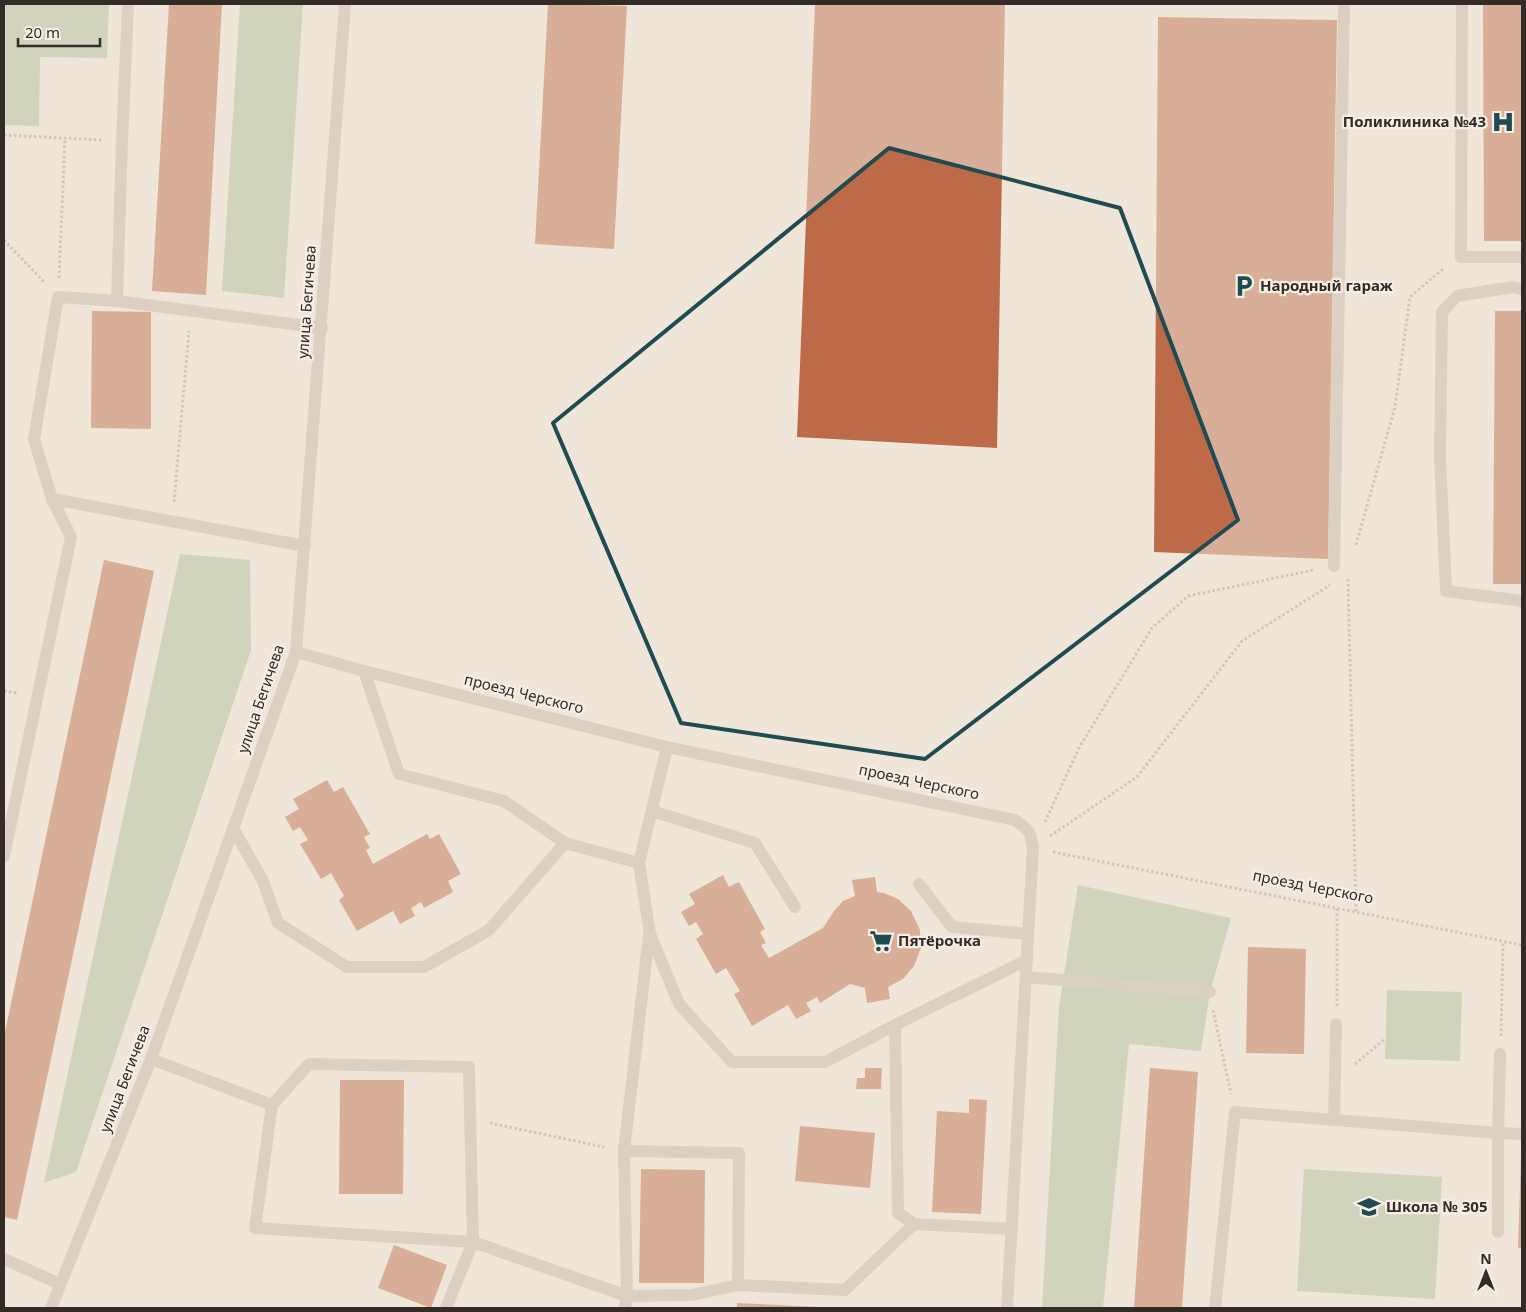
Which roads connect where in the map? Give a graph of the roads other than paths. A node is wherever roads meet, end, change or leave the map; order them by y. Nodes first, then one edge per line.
1 (128, 4) edge
2 (346, 4) edge
3 (1344, 4) edge
4 (1462, 4) edge
5 (1522, 258) edge
6 (1522, 289) edge
7 (117, 301) junction
8 (322, 328) junction
9 (52, 499) junction
10 (305, 546) junction
11 (1334, 566) road end
12 (1522, 602) edge
13 (296, 652) junction
14 (364, 671) junction
15 (667, 747) junction
16 (652, 811) junction
17 (233, 828) junction
18 (565, 843) junction
19 (4, 856) edge
20 (639, 863) junction
21 (919, 884) dead end
22 (795, 908) dead end
23 (650, 934) junction
24 (1028, 934) junction
25 (1027, 960) junction
26 (1026, 977) junction
27 (1210, 992) road end
28 (895, 1024) junction
29 (1336, 1024) road end
30 (1500, 1054) road end
31 (151, 1059) junction
32 (272, 1105) junction
33 (1334, 1120) junction
34 (1498, 1133) junction
35 (1522, 1134) edge
36 (624, 1151) junction
37 (914, 1224) junction
38 (1012, 1229) junction
39 (1498, 1232) dead end
40 (474, 1242) junction
41 (4, 1259) edge
42 (60, 1284) junction
43 (738, 1285) junction
44 (626, 1302) edge
45 (51, 1308) edge
46 (446, 1308) edge
47 (1007, 1308) edge
48 (1215, 1308) edge

1 - 7 street
2 - 8 street, улица Бегичева
3 - 11 street
4 - 5 street
6 - 12 street
7 - 8 street
7 - 9 street
8 - 10 street, улица Бегичева
9 - 10 street
9 - 19 street
10 - 13 street, улица Бегичева
13 - 14 street, проезд Черского
13 - 17 street, улица Бегичева
14 - 15 street, проезд Черского
14 - 18 street
15 - 16 street
15 - 24 street, проезд Черского
16 - 20 street
16 - 22 street
17 - 18 street
17 - 31 street, улица Бегичева
18 - 20 street
20 - 23 street
21 - 24 street
23 - 28 street
23 - 36 street
24 - 25 street
25 - 26 street
25 - 28 street
26 - 27 street
26 - 38 street
28 - 37 street
29 - 33 street
30 - 34 street
31 - 32 street
31 - 42 street, улица Бегичева
32 - 40 street
32 - 40 street
33 - 34 street
33 - 48 street
34 - 35 street
34 - 39 street
36 - 43 street
36 - 44 street
37 - 38 street
37 - 43 street
38 - 47 street
40 - 44 street
40 - 46 street
41 - 42 street
42 - 45 street, улица Бегичева
43 - 44 street

